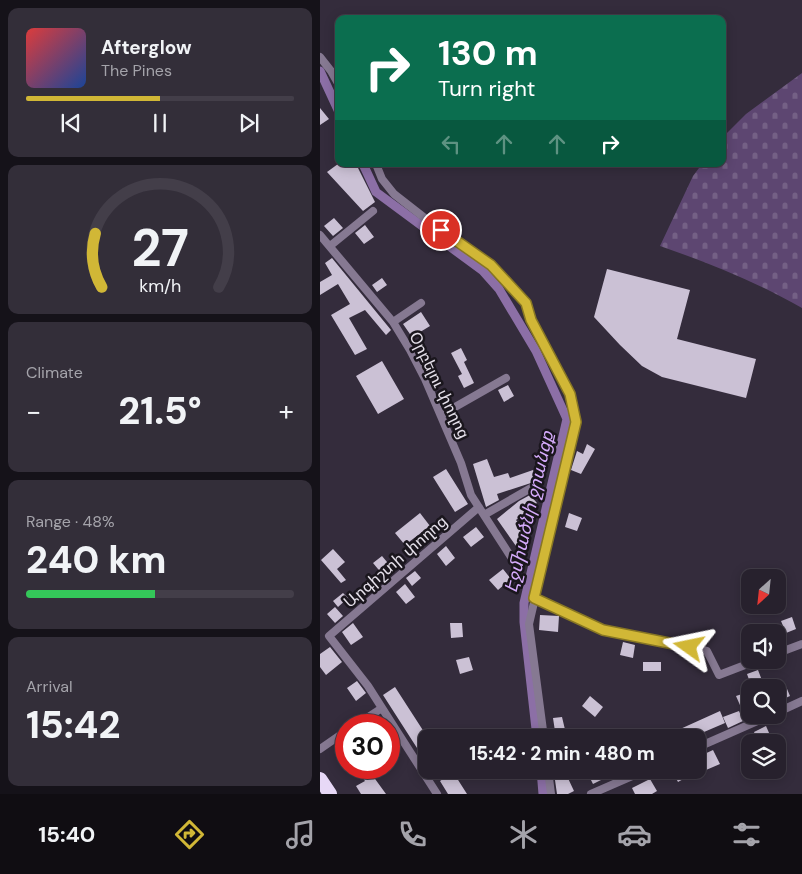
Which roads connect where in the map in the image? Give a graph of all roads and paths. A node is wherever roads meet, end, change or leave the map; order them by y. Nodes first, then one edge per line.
1 (320, 57) edge
2 (335, 78) edge
3 (377, 167) edge
4 (373, 211) dead end
5 (320, 235) edge
6 (330, 246) junction
7 (422, 303) dead end
8 (393, 322) junction
9 (506, 378) dead end
10 (441, 415) junction
11 (531, 488) dead end
12 (479, 507) junction
13 (484, 515) junction
14 (513, 560) dead end
15 (534, 598) junction
16 (802, 644) edge
17 (786, 650) edge
18 (741, 666) edge
19 (802, 702) edge
20 (382, 708) junction
21 (786, 709) edge
22 (373, 714) edge
23 (751, 724) edge
24 (543, 729) edge
25 (335, 739) edge
26 (706, 744) edge
27 (320, 749) edge
28 (320, 779) edge
29 (549, 779) edge
30 (625, 779) edge
31 (330, 794) edge
32 (437, 794) edge
33 (551, 794) edge
34 (591, 794) edge

1 - 2 street
3 - 15 street
4 - 6 street
5 - 6 street, Օրբելու փողոց
6 - 8 street, Օրբելու փողոց
7 - 8 street
8 - 10 street, Օրբելու փողոց
9 - 10 street
10 - 12 street, Օրբելու փողոց
11 - 13 street
12 - 13 street, Օրբելու փողոց
12 - 20 street, Արգիշտի փողոց
13 - 14 street, Օրբելու փողոց
15 - 18 street
15 - 24 street
16 - 17 street
19 - 21 street
20 - 22 street
20 - 32 street
23 - 26 street
25 - 27 street
28 - 31 highway
29 - 33 street
30 - 34 street

